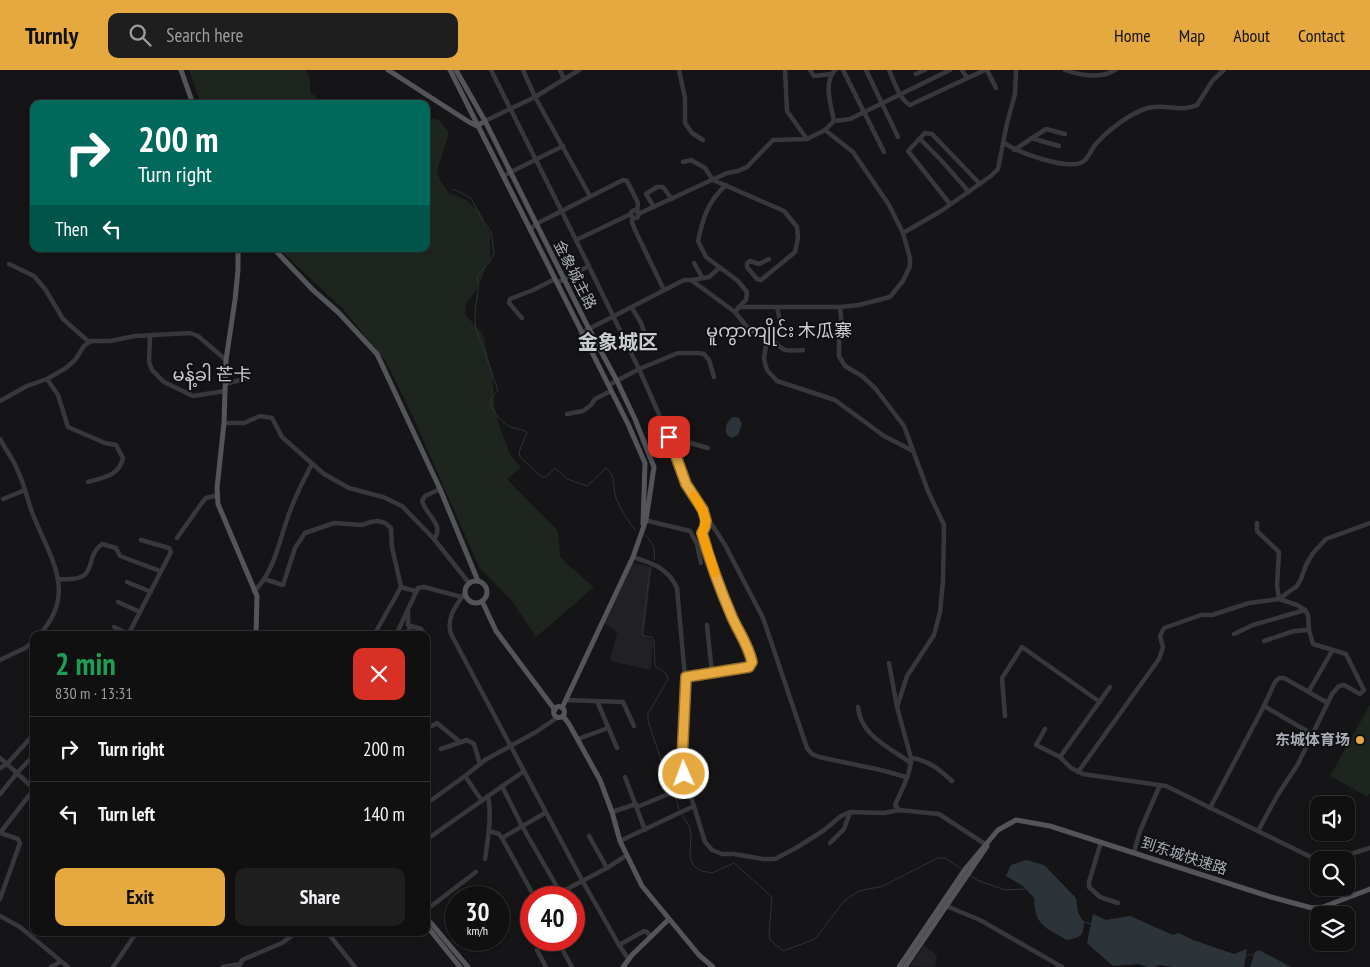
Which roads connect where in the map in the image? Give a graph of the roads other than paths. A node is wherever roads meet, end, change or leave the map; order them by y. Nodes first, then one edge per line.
1 (181, 70) edge
2 (388, 70) edge
3 (450, 70) edge
4 (456, 70) edge
5 (491, 70) edge
6 (523, 70) edge
7 (560, 70) edge
8 (579, 70) edge
9 (679, 70) edge
10 (785, 70) edge
11 (810, 70) edge
12 (843, 70) edge
13 (866, 70) edge
14 (925, 70) edge
15 (950, 70) edge
16 (962, 70) edge
17 (986, 70) edge
18 (1016, 70) edge
19 (1065, 70) edge
20 (1115, 70) edge
21 (1224, 70) edge
22 (891, 71) edge
23 (833, 72) edge
24 (916, 74) dead end
25 (967, 78) junction
26 (564, 79) junction
27 (996, 88) dead end
28 (901, 95) junction
29 (536, 97) junction
30 (192, 100) edge
31 (883, 103) junction
32 (509, 108) junction
33 (865, 112) junction
34 (485, 121) junction
35 (834, 121) junction
36 (478, 126) junction
37 (825, 130) junction
38 (1065, 134) dead end
39 (898, 137) dead end
40 (1032, 138) junction
41 (807, 139) junction
42 (920, 139) junction
43 (703, 140) dead end
44 (1004, 143) junction
45 (563, 146) junction
46 (1059, 146) dead end
47 (1014, 150) junction
48 (884, 152) dead end
49 (536, 161) junction
50 (683, 162) dead end
51 (511, 173) junction
52 (503, 176) junction
53 (713, 180) junction
54 (980, 184) junction
55 (726, 185) junction
56 (969, 192) junction
57 (590, 196) junction
58 (672, 199) junction
59 (950, 204) junction
60 (654, 207) junction
61 (562, 211) junction
62 (638, 212) junction
63 (632, 216) junction
64 (536, 224) junction
65 (530, 230) junction
66 (903, 232) junction
67 (576, 240) junction
68 (238, 252) edge
69 (277, 252) edge
70 (769, 260) dead end
71 (694, 263) dead end
72 (9, 264) dead end
73 (589, 266) junction
74 (719, 268) junction
75 (702, 278) junction
76 (564, 279) junction
77 (692, 280) junction
78 (556, 281) junction
79 (664, 290) junction
80 (739, 307) junction
81 (777, 307) junction
82 (840, 307) junction
83 (632, 308) junction
84 (735, 312) junction
85 (613, 316) junction
86 (522, 318) dead end
87 (589, 329) junction
88 (581, 333) junction
89 (150, 335) junction
90 (769, 339) junction
91 (89, 342) junction
92 (648, 343) dead end
93 (803, 350) dead end
94 (226, 360) junction
95 (639, 369) junction
96 (714, 377) dead end
97 (47, 379) junction
98 (244, 379) dead end
99 (616, 381) junction
100 (225, 384) junction
101 (610, 388) junction
102 (224, 391) junction
103 (0, 401) edge
104 (567, 414) dead end
105 (224, 424) junction
106 (640, 431) junction
107 (633, 435) junction
108 (669, 437) junction
109 (0, 439) edge
110 (708, 448) dead end
111 (913, 450) junction
112 (312, 464) junction
113 (88, 482) dead end
114 (440, 489) junction
115 (25, 490) junction
116 (218, 495) junction
117 (3, 498) dead end
118 (703, 510) junction
119 (644, 520) junction
120 (1257, 523) dead end
121 (1370, 524) edge
122 (177, 538) dead end
123 (434, 539) junction
124 (141, 540) dead end
125 (633, 557) junction
126 (702, 563) dead end
127 (160, 571) junction
128 (59, 579) junction
129 (264, 579) junction
130 (478, 581) junction
131 (127, 582) dead end
132 (469, 583) junction
133 (402, 587) junction
134 (254, 591) junction
135 (415, 591) junction
136 (151, 592) junction
137 (464, 595) junction
138 (1279, 599) junction
139 (482, 601) junction
140 (118, 602) dead end
141 (1305, 610) junction
142 (408, 611) junction
143 (140, 612) junction
144 (707, 625) dead end
145 (410, 626) junction
146 (114, 627) dead end
147 (1309, 630) junction
148 (42, 631) edge
149 (123, 631) edge
150 (130, 631) edge
151 (256, 631) edge
152 (376, 631) edge
153 (398, 631) edge
154 (408, 631) edge
155 (422, 631) edge
156 (1234, 634) dead end
157 (1264, 641) dead end
158 (30, 644) edge
159 (1332, 651) junction
160 (0, 660) edge
161 (889, 663) dead end
162 (712, 673) junction
163 (686, 677) junction
164 (1110, 687) dead end
165 (1309, 691) junction
166 (1364, 692) junction
167 (1370, 693) edge
168 (566, 700) junction
169 (597, 701) junction
170 (1100, 702) junction
171 (1326, 702) junction
172 (1264, 706) junction
173 (858, 707) dead end
174 (896, 707) junction
175 (562, 708) junction
176 (555, 710) junction
177 (1005, 716) dead end
178 (561, 717) junction
179 (634, 726) dead end
180 (430, 727) edge
181 (608, 728) junction
182 (1045, 728) dead end
183 (1312, 734) junction
184 (30, 738) edge
185 (578, 739) junction
186 (460, 742) junction
187 (509, 746) junction
188 (617, 748) dead end
189 (441, 749) dead end
190 (1060, 757) junction
191 (0, 758) edge
192 (30, 759) edge
193 (911, 761) junction
194 (7, 764) junction
195 (480, 764) junction
196 (0, 768) edge
197 (524, 772) junction
198 (1078, 772) junction
199 (17, 773) junction
200 (465, 776) junction
201 (625, 777) dead end
202 (906, 777) junction
203 (952, 781) dead end
204 (30, 785) edge
205 (1160, 785) junction
206 (502, 786) junction
207 (671, 793) dead end
208 (0, 794) edge
209 (30, 794) edge
210 (488, 796) junction
211 (430, 801) edge
212 (482, 801) junction
213 (636, 806) junction
214 (694, 806) junction
215 (1210, 808) junction
216 (899, 810) junction
217 (612, 812) junction
218 (850, 812) junction
219 (545, 813) junction
220 (522, 826) junction
221 (645, 830) junction
222 (489, 831) junction
223 (1258, 831) junction
224 (0, 833) edge
225 (994, 835) junction
226 (589, 836) dead end
227 (430, 837) edge
228 (502, 838) junction
229 (620, 841) junction
230 (830, 842) dead end
231 (1102, 842) junction
232 (985, 844) junction
233 (1370, 848) edge
234 (1134, 852) junction
235 (1355, 853) edge
236 (626, 855) junction
237 (1310, 857) edge
238 (485, 859) dead end
239 (607, 868) junction
240 (968, 869) junction
241 (476, 872) dead end
242 (582, 880) junction
243 (528, 886) edge
244 (557, 886) edge
245 (571, 886) edge
246 (1370, 890) edge
247 (0, 899) edge
248 (1118, 903) dead end
249 (944, 905) junction
250 (430, 907) edge
251 (0, 916) edge
252 (668, 920) junction
253 (430, 922) edge
254 (430, 928) edge
255 (30, 936) edge
256 (30, 936) edge
257 (134, 936) edge
258 (292, 936) edge
259 (330, 936) edge
260 (440, 937) junction
261 (651, 937) junction
262 (619, 945) junction
263 (538, 951) edge
264 (563, 951) edge
265 (629, 958) junction
266 (457, 959) junction
267 (60, 962) junction
268 (239, 965) edge
269 (706, 965) edge
270 (51, 967) edge
271 (68, 967) edge
272 (113, 967) edge
273 (224, 967) edge
274 (355, 967) edge
275 (460, 967) edge
276 (468, 967) edge
277 (546, 967) edge
278 (572, 967) edge
279 (619, 967) edge
280 (624, 967) edge
281 (713, 967) edge
282 (899, 967) edge
283 (905, 967) edge
284 (1062, 967) edge

1 - 30 main road
2 - 36 main road
3 - 36 main road, 金象城主路
4 - 34 main road, 金象城主路
5 - 32 street
6 - 29 street
7 - 26 street
8 - 26 street
9 - 43 street
10 - 41 street
11 - 23 street
12 - 33 street
13 - 31 street
14 - 24 street
15 - 28 street
16 - 25 street
17 - 25 street
17 - 27 street
18 - 44 street
19 - 20 street
21 - 47 street
22 - 28 street
23 - 35 street
25 - 28 street
26 - 29 street
28 - 31 street
29 - 32 street
29 - 45 street
31 - 33 street
31 - 39 street
32 - 34 street
32 - 49 street
33 - 35 street
33 - 48 street
34 - 36 main road
34 - 51 main road, 金象城主路
35 - 37 street
36 - 52 main road, 金象城主路
37 - 41 street
37 - 66 street
38 - 40 street
40 - 46 street
40 - 47 street
41 - 53 street
42 - 54 street
42 - 56 street
42 - 59 street
44 - 47 street
44 - 54 street
45 - 49 street
45 - 57 street
49 - 51 street
49 - 61 street
50 - 53 street
51 - 52 street
51 - 64 main road, 金象城主路
52 - 65 main road, 金象城主路
53 - 55 street
53 - 58 street
54 - 56 street
55 - 70 street
55 - 74 street
56 - 59 street
57 - 61 street
57 - 62 street
58 - 60 street
58 - 60 street
59 - 66 street
60 - 62 street
61 - 64 street
61 - 67 street
62 - 63 street
63 - 67 street
63 - 79 street
64 - 65 street
64 - 76 main road, 金象城主路
65 - 78 main road, 金象城主路
66 - 82 street
67 - 73 street
68 - 94 main road
69 - 114 main road
71 - 75 street
72 - 91 street
73 - 76 street
73 - 85 street
74 - 75 street
74 - 80 street
75 - 77 street
76 - 78 street
76 - 87 main road, 金象城主路
77 - 79 street
77 - 84 street
78 - 86 street
78 - 88 main road, 金象城主路
79 - 83 street
80 - 81 street
80 - 84 street
81 - 82 street
81 - 90 street
82 - 111 street
83 - 85 street
83 - 92 street
84 - 90 street
85 - 87 street
85 - 95 street
87 - 88 street
87 - 99 main road, 金象城主路
88 - 101 main road, 金象城主路
89 - 91 street
89 - 94 street
89 - 102 street
90 - 93 street
90 - 111 street
91 - 97 street
94 - 100 main road
95 - 96 street
95 - 99 street
95 - 108 street
97 - 103 street
97 - 113 street
98 - 100 street
99 - 101 street
99 - 106 main road, 金象城主路
100 - 102 main road
101 - 104 street
101 - 107 main road, 金象城主路
102 - 105 main road
105 - 112 street
105 - 116 main road
106 - 107 main road
106 - 119 main road, 金象城主路
107 - 119 main road, 金象城主路
108 - 110 street
108 - 118 street
109 - 115 street
111 - 174 street
112 - 123 street
112 - 129 street
114 - 123 street
114 - 130 main road
115 - 117 street
115 - 128 street
116 - 122 street
116 - 134 main road
118 - 162 street
118 - 202 street
119 - 125 main road, 金象城主路
119 - 126 street
120 - 138 street
121 - 138 street
123 - 132 street
124 - 127 street
125 - 163 street
125 - 168 main road, 金象城主路
127 - 128 street
127 - 136 street
128 - 148 street
129 - 133 street
129 - 134 street
130 - 132 main road
130 - 139 main road
131 - 136 street
132 - 137 main road
133 - 135 street
133 - 152 street
134 - 151 main road
135 - 137 street
135 - 142 street
136 - 143 street
137 - 139 main road
137 - 187 street
138 - 141 street
138 - 198 street
139 - 176 main road
140 - 143 street
141 - 147 street
141 - 156 street
142 - 145 street
142 - 153 street
143 - 150 street
144 - 162 street
145 - 154 street
145 - 155 street
146 - 149 street
147 - 157 street
147 - 159 street
158 - 160 street
159 - 165 street
159 - 166 street
161 - 174 street
162 - 163 street
163 - 214 street
164 - 170 street
165 - 171 street
165 - 172 street
166 - 167 street
166 - 171 street
168 - 169 street
168 - 175 main road, 金象城主路
169 - 179 street
169 - 181 street
170 - 177 street
170 - 190 street
171 - 183 street
172 - 183 street
172 - 215 street
173 - 193 street
174 - 193 street
175 - 176 main road
175 - 178 main road
176 - 178 main road
178 - 185 main road
178 - 187 street
180 - 186 street
181 - 185 street
181 - 188 street
182 - 190 street
183 - 223 street
184 - 194 street
185 - 217 main road
186 - 189 street
186 - 195 street
187 - 195 street
187 - 197 street
190 - 198 street
191 - 194 street
192 - 199 street
193 - 202 street
193 - 203 street
194 - 196 street
194 - 199 street
195 - 200 street
197 - 206 street
197 - 219 street
198 - 205 street
199 - 204 street
199 - 208 street
200 - 211 street
200 - 212 street
201 - 213 street
202 - 216 street
205 - 215 street
205 - 234 street
206 - 210 street
206 - 220 street
207 - 213 street
209 - 224 street
210 - 212 street
210 - 222 street
212 - 227 street
213 - 217 street
213 - 221 street
214 - 218 street
214 - 221 street
215 - 223 street
216 - 218 street
216 - 232 street
217 - 229 main road
218 - 230 street
219 - 220 street
219 - 242 street
220 - 228 street
220 - 244 street
221 - 229 street
222 - 228 street
222 - 238 street
223 - 237 street
224 - 247 street
225 - 231 main road, 到东城快速路
225 - 232 main road, 到东城快速路
225 - 240 main road, 到东城快速路
226 - 239 street
228 - 243 street
229 - 236 main road
231 - 234 main road, 到东城快速路
231 - 248 street
232 - 240 main road, 到东城快速路
233 - 235 street
234 - 246 main road, 到东城快速路
236 - 239 street
236 - 252 main road
239 - 242 street
240 - 249 main road
241 - 250 street
242 - 245 street
242 - 262 street
249 - 282 main road
249 - 283 main road
249 - 284 street
251 - 255 street
252 - 261 main road
252 - 269 main road
253 - 260 main road
254 - 260 main road
256 - 267 street
257 - 272 street
258 - 268 street
259 - 274 street
260 - 266 main road
261 - 262 street
261 - 265 main road
262 - 265 street
263 - 277 street
264 - 278 street
265 - 279 main road
265 - 280 main road
266 - 275 main road
266 - 276 main road
267 - 270 street
267 - 271 street
268 - 273 street
269 - 281 main road

